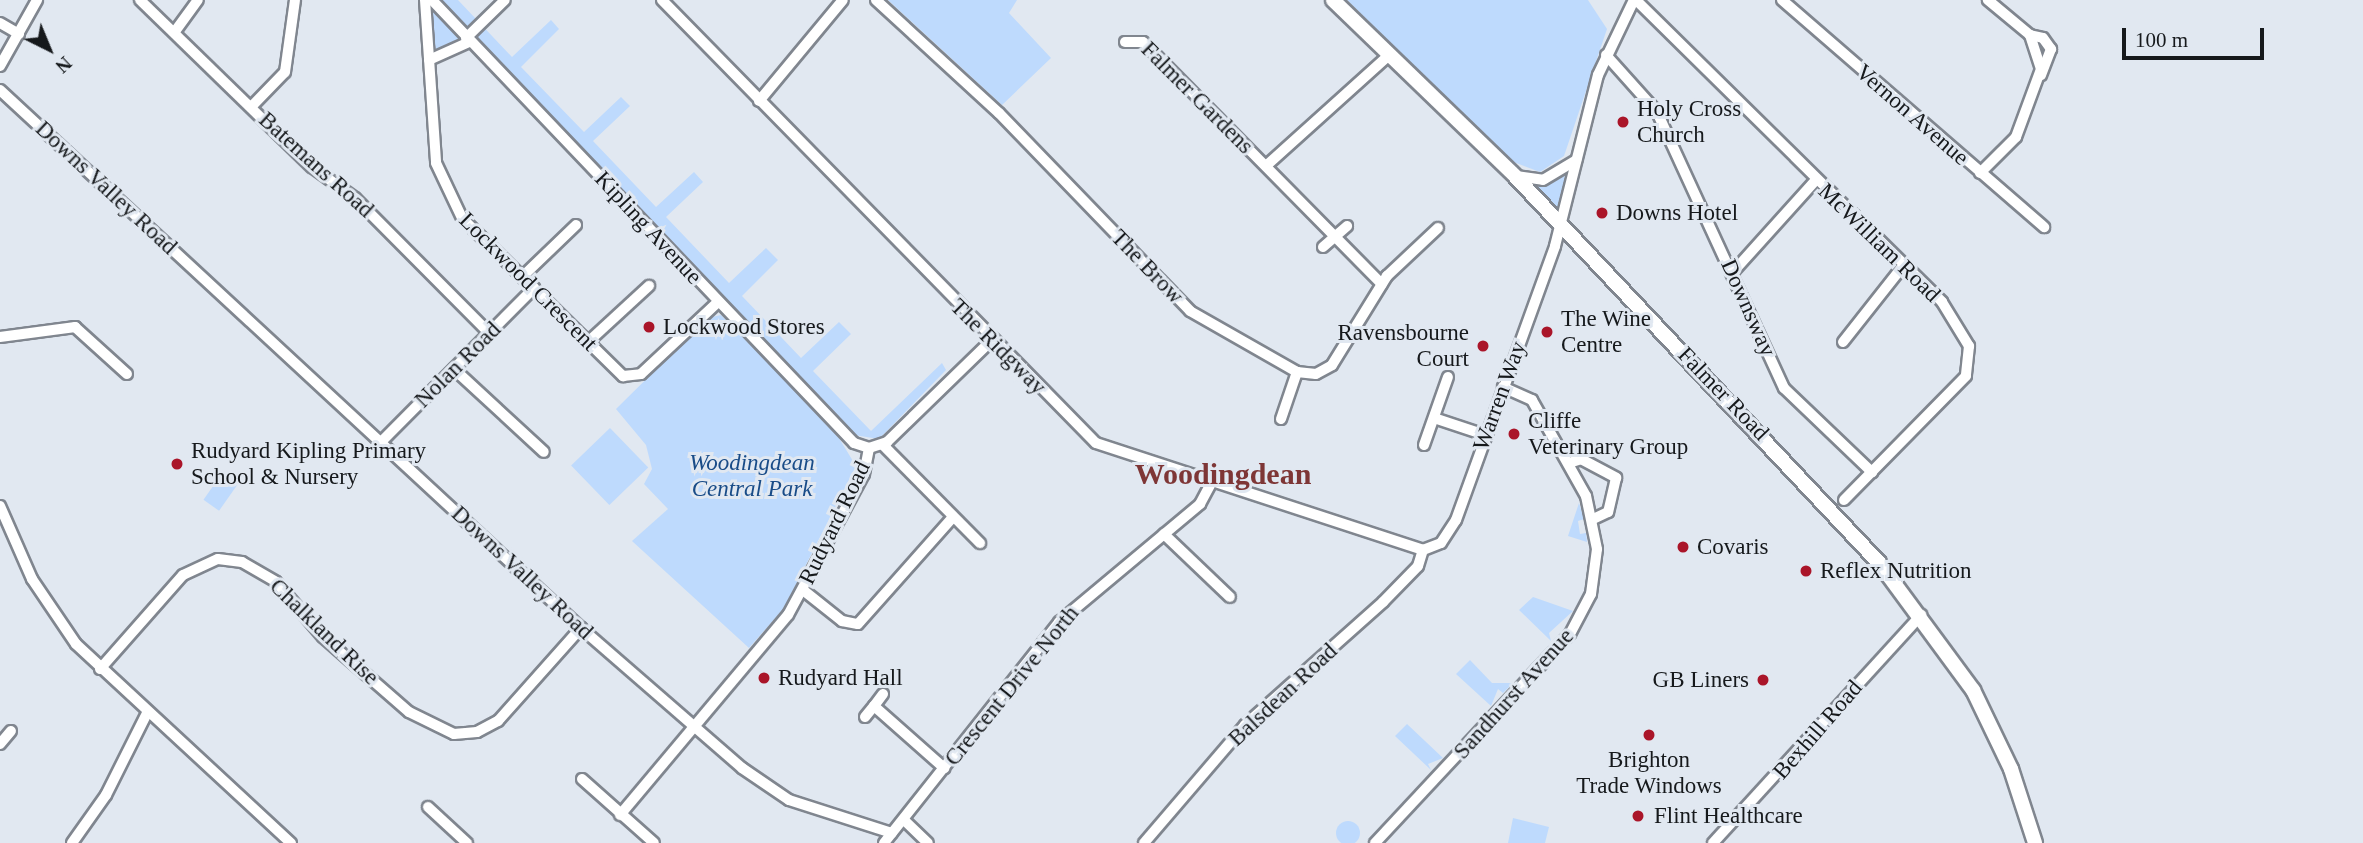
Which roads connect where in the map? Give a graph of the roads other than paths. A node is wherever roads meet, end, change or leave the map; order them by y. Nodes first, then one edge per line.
1 (37, 0) edge
2 (140, 0) edge
3 (198, 0) edge
4 (295, 0) edge
5 (425, 0) edge
6 (432, 0) edge
7 (505, 0) edge
8 (662, 0) edge
9 (843, 0) edge
10 (876, 0) edge
11 (1333, 0) edge
12 (1635, 0) edge
13 (1782, 0) edge
14 (1988, 0) edge
15 (0, 23) edge
16 (176, 30) junction
17 (19, 34) junction
18 (467, 40) junction
19 (1125, 41) dead end
20 (1389, 55) junction
21 (1606, 55) junction
22 (429, 60) junction
23 (0, 66) edge
24 (0, 90) edge
25 (759, 101) junction
26 (252, 106) junction
27 (1576, 160) junction
28 (1267, 165) junction
29 (1979, 173) junction
30 (1514, 175) junction
31 (1815, 181) junction
32 (576, 225) dead end
33 (1347, 226) dead end
34 (1561, 227) junction
35 (2044, 227) dead end
36 (1438, 228) dead end
37 (1416, 230) dead end
38 (1335, 237) junction
39 (1424, 240) junction
40 (1322, 247) dead end
41 (1903, 266) junction
42 (1733, 272) junction
43 (522, 277) junction
44 (1382, 284) junction
45 (534, 288) junction
46 (651, 302) dead end
47 (718, 302) junction
48 (489, 333) junction
49 (0, 337) edge
50 (991, 341) junction
51 (588, 342) junction
52 (1843, 342) dead end
53 (454, 369) junction
54 (1297, 372) junction
55 (127, 374) dead end
56 (1448, 377) dead end
57 (1503, 387) junction
58 (1434, 418) junction
59 (1281, 419) dead end
60 (541, 432) dead end
61 (1485, 435) junction
62 (382, 441) junction
63 (532, 441) junction
64 (883, 445) junction
65 (1424, 445) dead end
66 (869, 448) junction
67 (544, 452) dead end
68 (1569, 463) junction
69 (1872, 472) junction
70 (1211, 483) junction
71 (1844, 500) dead end
72 (0, 506) edge
73 (953, 517) junction
74 (1593, 519) junction
75 (1164, 534) junction
76 (980, 543) dead end
77 (1423, 550) junction
78 (803, 590) junction
79 (1226, 590) dead end
80 (1921, 615) junction
81 (581, 628) junction
82 (100, 669) junction
83 (883, 694) dead end
84 (874, 706) junction
85 (147, 713) junction
86 (865, 718) dead end
87 (696, 726) junction
88 (11, 732) dead end
89 (0, 744) edge
90 (944, 768) junction
91 (582, 779) dead end
92 (428, 807) dead end
93 (620, 815) junction
94 (904, 820) junction
95 (892, 833) junction
96 (72, 843) edge
97 (291, 843) edge
98 (467, 843) edge
99 (654, 843) edge
100 (884, 843) edge
101 (928, 843) edge
102 (1144, 843) edge
103 (1375, 843) edge
104 (1713, 843) edge
105 (2035, 843) edge

1 - 17 street
2 - 16 street, Batemans Road
3 - 16 street
4 - 26 street
5 - 22 street, Lockwood Crescent
6 - 18 street, Kipling Avenue
7 - 18 street
8 - 25 street, The Ridgway
9 - 25 street
10 - 54 street, The Brow
11 - 20 main road, Falmer Road
12 - 21 street, Warren Way
12 - 31 street, McWilliam Road
13 - 29 street, Vernon Avenue
14 - 29 street
15 - 17 street
16 - 26 street, Batemans Road
17 - 23 street
18 - 22 street
18 - 47 street, Kipling Avenue
19 - 28 street, Falmer Gardens
20 - 28 street, Falmer Gardens
20 - 30 main road, Falmer Road
21 - 27 street, Warren Way
21 - 42 street, Downsway
22 - 43 street, Lockwood Crescent
24 - 62 street, Downs Valley Road
25 - 50 street, The Ridgway
26 - 48 street, Batemans Road
27 - 30 street
27 - 34 street, Warren Way
28 - 38 street, Falmer Gardens
29 - 35 street, Vernon Avenue
30 - 34 main road, Falmer Road
31 - 41 street, McWilliam Road
31 - 42 street
32 - 43 street
33 - 38 street
34 - 57 street, Warren Way
34 - 80 main road, Falmer Road
36 - 39 street
37 - 39 street
38 - 40 street
38 - 44 street, Falmer Gardens
39 - 44 street
41 - 52 street
41 - 69 street, McWilliam Road
42 - 69 street, Downsway
43 - 45 street, Lockwood Crescent
44 - 54 street
45 - 48 street, Nolan Road
45 - 51 street, Lockwood Crescent
46 - 51 street
47 - 51 street, Lockwood Crescent
47 - 66 street, Kipling Avenue
48 - 53 street, Nolan Road
49 - 55 street
50 - 64 street, Rudyard Road
50 - 70 street, The Ridgway
53 - 62 street, Nolan Road
53 - 63 street
54 - 59 street
56 - 58 street
57 - 61 street, Warren Way
57 - 68 street, Sandhurst Avenue
58 - 61 street
58 - 65 street
60 - 63 street
61 - 77 street, Warren Way
62 - 81 street, Downs Valley Road
63 - 67 street
64 - 66 street, Rudyard Road
64 - 73 street
66 - 78 street, Rudyard Road
68 - 74 street, Sandhurst Avenue
68 - 74 street
69 - 71 street, McWilliam Road
70 - 75 street, Crescent Drive North
70 - 77 street, The Ridgway
72 - 82 street
73 - 76 street
73 - 78 street
74 - 103 street, Sandhurst Avenue
75 - 79 street
75 - 90 street, Crescent Drive North
77 - 102 street, Balsdean Road
78 - 87 street, Rudyard Road
80 - 104 street, Bexhill Road
80 - 105 main road, Falmer Road
81 - 82 street, Chalkland Rise
81 - 87 street, Downs Valley Road
82 - 85 street
83 - 84 street
84 - 86 street
84 - 90 street
85 - 96 street
85 - 97 street
87 - 93 street, Rudyard Road
87 - 95 street, Downs Valley Road
88 - 89 street
90 - 94 street, Crescent Drive North
91 - 93 street
92 - 98 street
93 - 99 street
94 - 95 street, Crescent Drive North
94 - 101 street
95 - 100 street, Crescent Drive North

